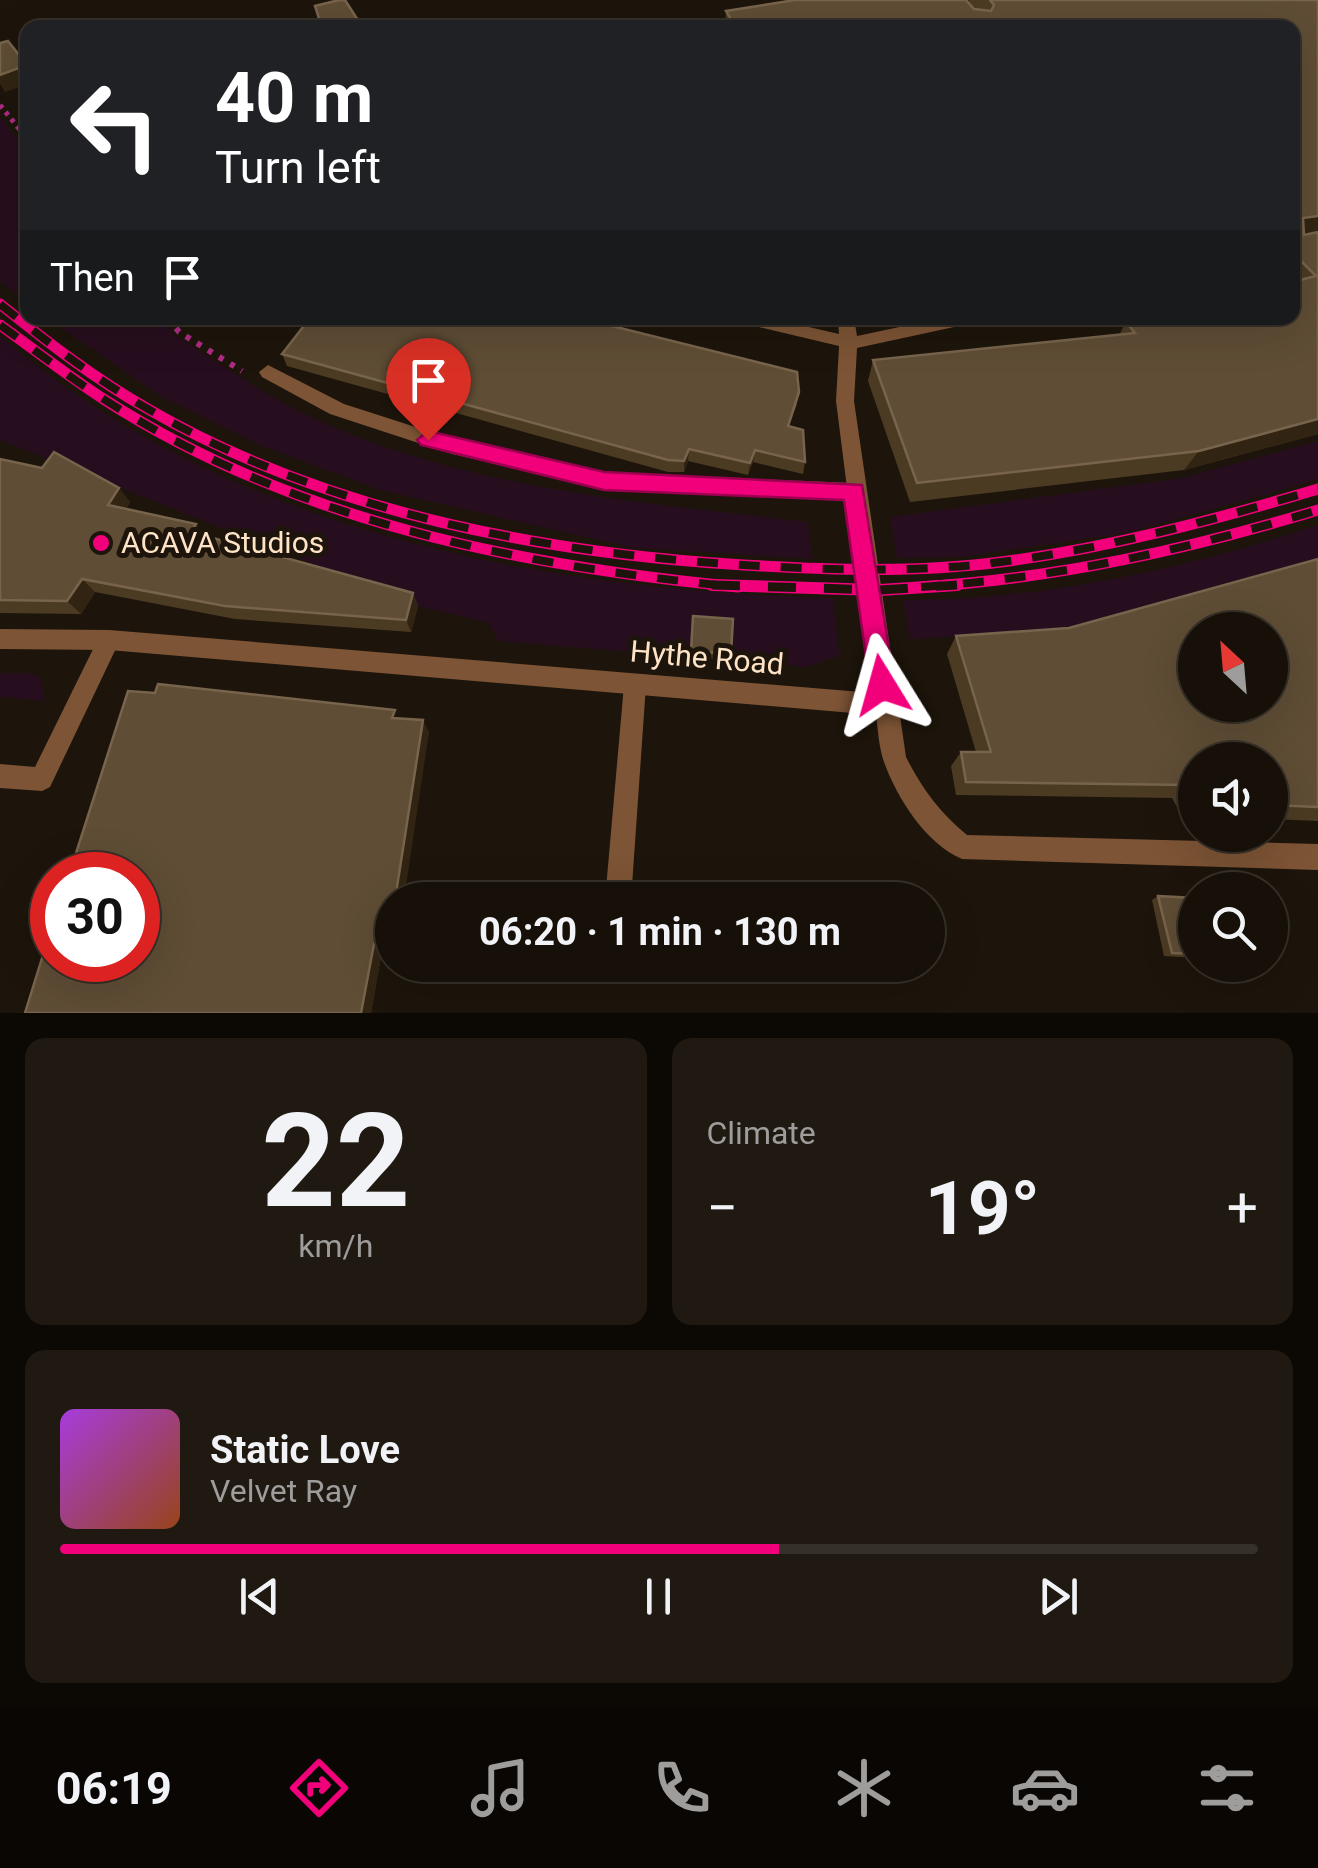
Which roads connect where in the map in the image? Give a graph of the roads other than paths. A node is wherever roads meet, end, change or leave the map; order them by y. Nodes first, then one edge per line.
1 (776, 325) edge
2 (848, 325) edge
3 (936, 325) edge
4 (852, 343) junction
5 (268, 372) dead end
6 (854, 491) junction
7 (0, 639) edge
8 (109, 640) junction
9 (635, 685) junction
10 (885, 705) junction
11 (0, 776) edge
12 (1318, 857) edge
13 (619, 882) edge

1 - 4 street
2 - 4 street
3 - 4 street
4 - 6 street
5 - 6 street
6 - 10 street
7 - 8 street, Hythe Road
8 - 9 street, Hythe Road
8 - 11 street
9 - 10 street, Hythe Road
9 - 13 street
10 - 12 street

